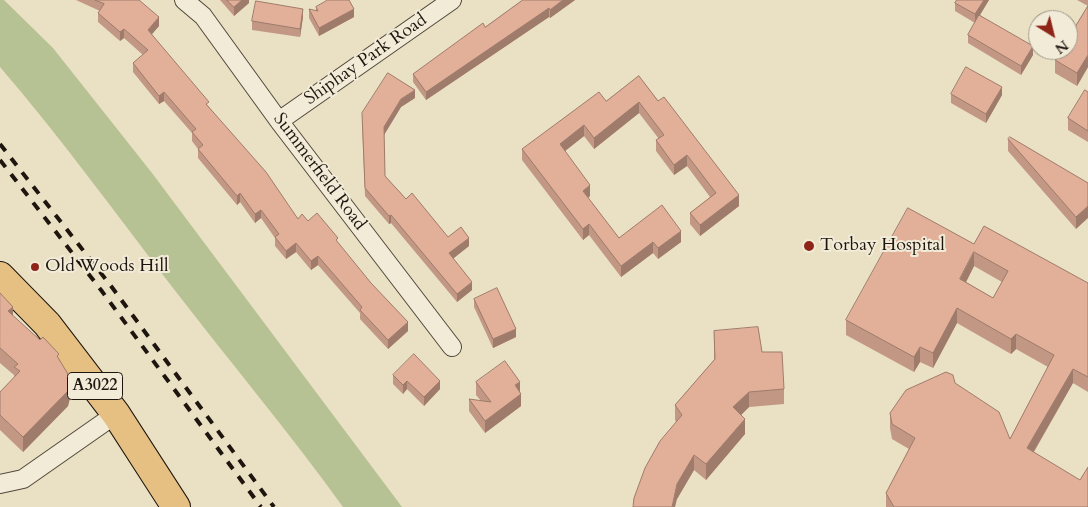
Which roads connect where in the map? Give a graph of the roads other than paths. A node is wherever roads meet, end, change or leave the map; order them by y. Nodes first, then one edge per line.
1 (184, 0) edge
2 (452, 0) edge
3 (279, 121) junction
4 (0, 276) edge
5 (452, 347) dead end
6 (116, 414) junction
7 (0, 484) edge
8 (176, 507) edge

1 - 3 street, Summerfield Road
2 - 3 street, Shiphay Park Road
3 - 5 street, Summerfield Road
4 - 6 main road, A3022
6 - 7 street
6 - 8 main road, A3022

